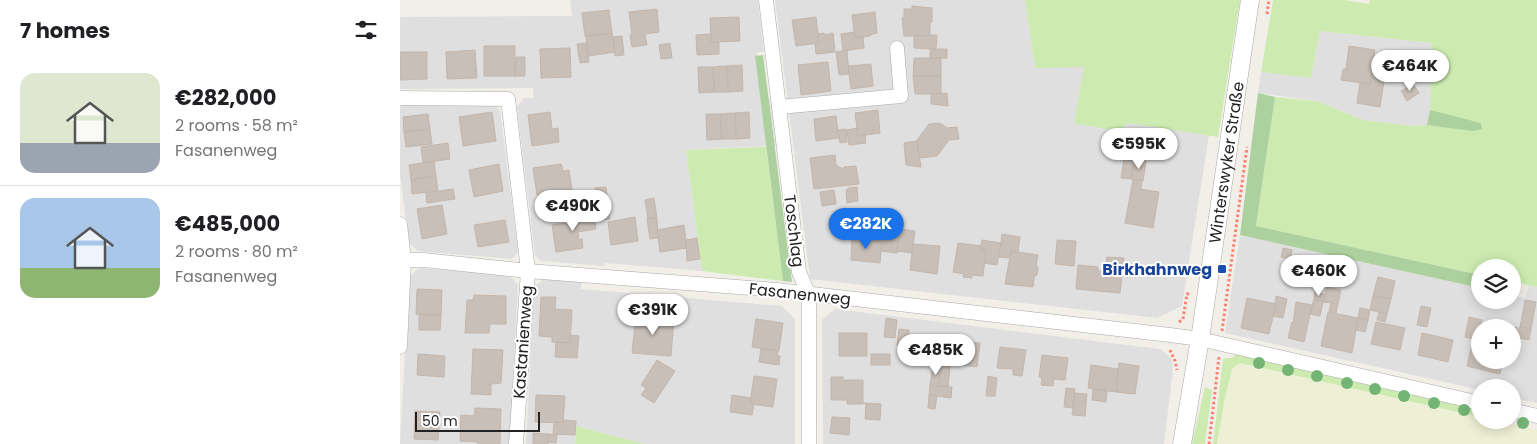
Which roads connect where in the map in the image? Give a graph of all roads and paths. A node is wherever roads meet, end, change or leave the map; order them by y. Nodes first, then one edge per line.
1 (766, 0) edge
2 (1250, 0) edge
3 (1269, 0) edge
4 (1266, 18) dead end
5 (897, 48) dead end
6 (400, 98) edge
7 (779, 107) junction
8 (1248, 145) dead end
9 (400, 224) edge
10 (402, 260) edge
11 (528, 271) junction
12 (1188, 294) dead end
13 (809, 295) junction
14 (1176, 324) dead end
15 (1157, 333) junction
16 (1200, 339) junction
17 (1220, 344) junction
18 (400, 347) edge
19 (1175, 378) dead end
20 (1471, 401) edge
21 (1521, 412) edge
22 (1537, 416) edge
23 (516, 444) edge
24 (809, 444) edge
25 (1182, 444) edge
26 (1209, 444) edge

1 - 7 street, Toschlag
2 - 16 street, Winterswyker Straße
3 - 4 path
5 - 7 street
6 - 11 street, Kastanienweg
7 - 13 street, Toschlag
8 - 17 path
9 - 10 street
10 - 11 street, Fasanenweg
10 - 18 street
11 - 13 street, Fasanenweg
11 - 23 street, Kastanienweg
12 - 14 path
13 - 15 street, Fasanenweg
13 - 24 street, Toschlag
15 - 16 street, Fasanenweg
15 - 19 path
16 - 17 street
16 - 25 street, Winterswyker Straße
17 - 20 street
17 - 26 path
21 - 22 street

